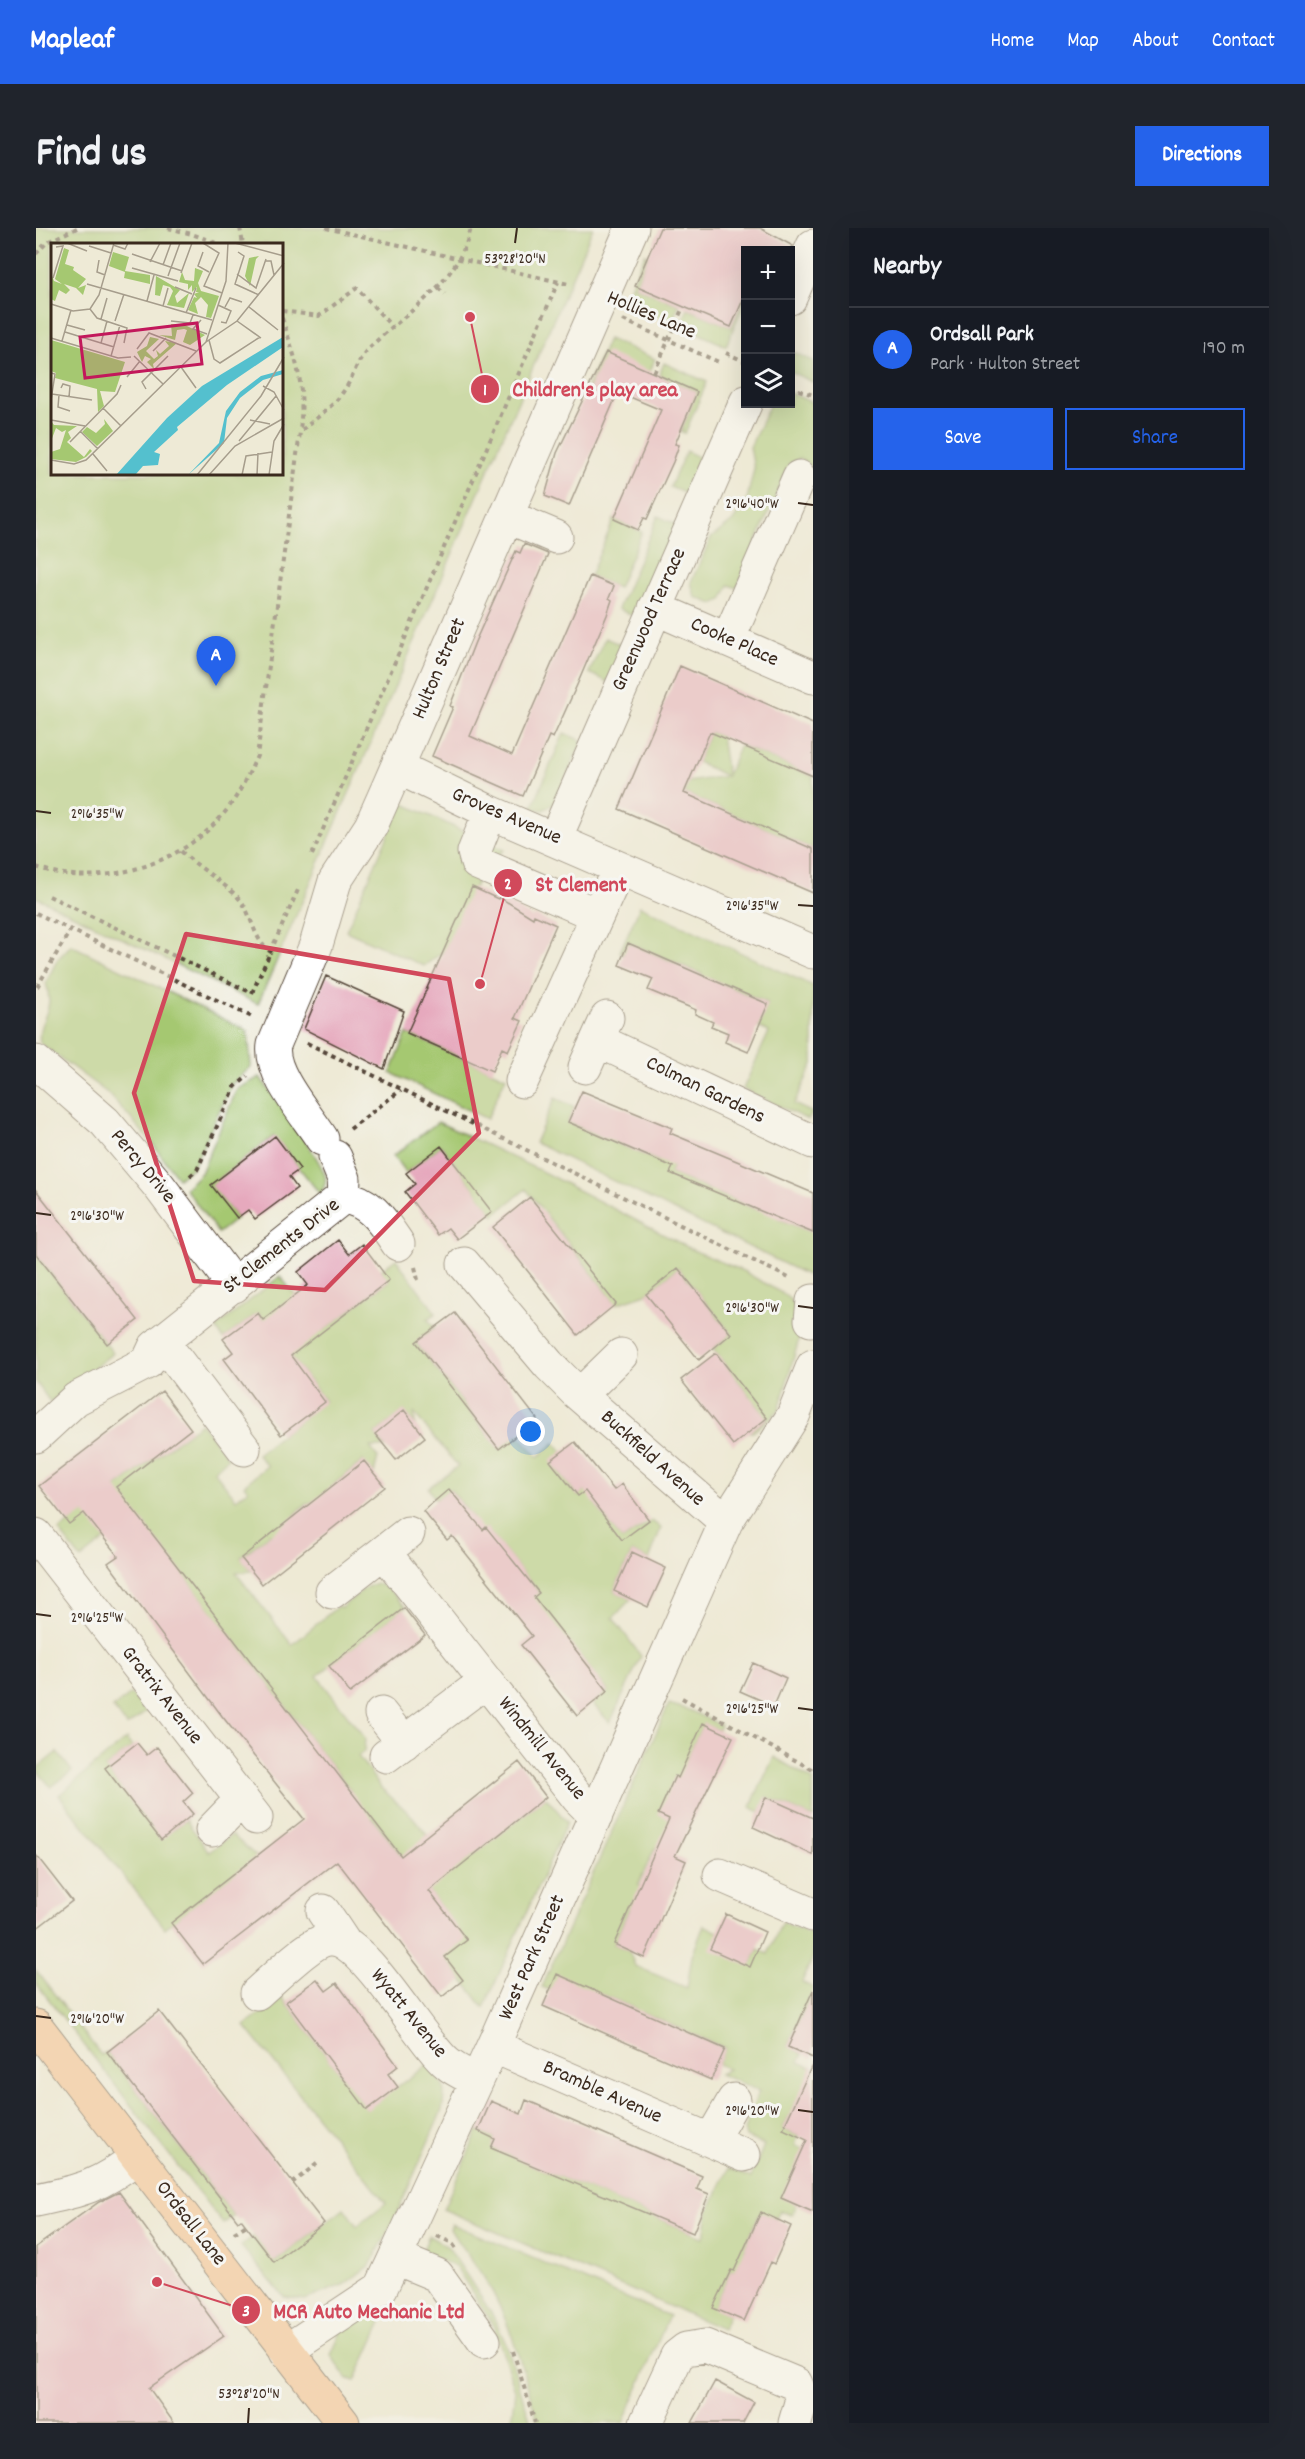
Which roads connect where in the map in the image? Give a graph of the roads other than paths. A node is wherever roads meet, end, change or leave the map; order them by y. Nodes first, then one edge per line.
1 (632, 228) edge
2 (813, 246) edge
3 (795, 287) edge
4 (743, 408) edge
5 (799, 477) dead end
6 (506, 516) junction
7 (556, 537) dead end
8 (655, 608) junction
9 (728, 640) junction
10 (813, 677) edge
11 (397, 767) junction
12 (490, 812) junction
13 (555, 839) junction
14 (619, 868) junction
15 (597, 915) junction
16 (813, 952) edge
17 (596, 1041) dead end
18 (36, 1062) edge
19 (522, 1081) dead end
20 (813, 1142) edge
21 (343, 1197) junction
22 (398, 1244) dead end
23 (464, 1264) dead end
24 (234, 1286) junction
25 (162, 1341) junction
26 (621, 1355) dead end
27 (813, 1366) edge
28 (580, 1395) junction
29 (36, 1436) edge
30 (244, 1449) dead end
31 (726, 1522) junction
32 (36, 1535) edge
33 (332, 1592) dead end
34 (486, 1681) junction
35 (381, 1714) dead end
36 (596, 1816) junction
37 (212, 1830) dead end
38 (720, 1875) dead end
39 (323, 1911) dead end
40 (813, 1915) edge
41 (343, 1941) junction
42 (257, 1993) dead end
43 (36, 2026) edge
44 (493, 2046) junction
45 (476, 2080) junction
46 (734, 2100) dead end
47 (711, 2140) junction
48 (744, 2155) dead end
49 (138, 2157) junction
50 (36, 2200) edge
51 (396, 2258) junction
52 (484, 2341) dead end
53 (286, 2351) junction
54 (343, 2423) edge
55 (646, 2423) edge
56 (795, 2423) edge

1 - 6 street, Hulton Street
2 - 3 street
4 - 8 street, Greenwood Terrace
5 - 9 street
6 - 7 street
6 - 11 street, Hulton Street
8 - 9 street, Cooke Place
8 - 13 street, Greenwood Terrace
9 - 10 street, Cooke Place
11 - 12 street, Groves Avenue
11 - 21 street, Hulton Street
12 - 13 street, Groves Avenue
12 - 15 street
13 - 14 street, Groves Avenue
14 - 15 street
14 - 16 street, Groves Avenue
15 - 19 street
17 - 20 street, Colman Gardens
18 - 24 street, Percy Drive
21 - 22 street, St Clements Drive
21 - 24 street, St Clements Drive
23 - 28 street, Buckfield Avenue
24 - 25 street, St Clements Drive
25 - 29 street, St Clements Drive
25 - 30 street
26 - 28 street, Buckfield Avenue
27 - 31 street, West Park Street
28 - 31 street, Buckfield Avenue
31 - 36 street, West Park Street
32 - 37 street, Gratrix Avenue
33 - 34 street, Windmill Avenue
34 - 35 street, Windmill Avenue
34 - 36 street, Windmill Avenue
36 - 44 street, West Park Street
38 - 40 street
39 - 41 street, Wyatt Avenue
41 - 42 street
41 - 45 street, Wyatt Avenue
43 - 49 main road, Ordsall Lane
44 - 45 street, West Park Street
44 - 47 street, Bramble Avenue
45 - 51 street, West Park Street
46 - 47 street
47 - 48 street, Bramble Avenue
49 - 50 street
49 - 53 main road, Ordsall Lane
51 - 52 street
51 - 53 street, West Park Street
53 - 54 main road, Ordsall Lane
55 - 56 street

